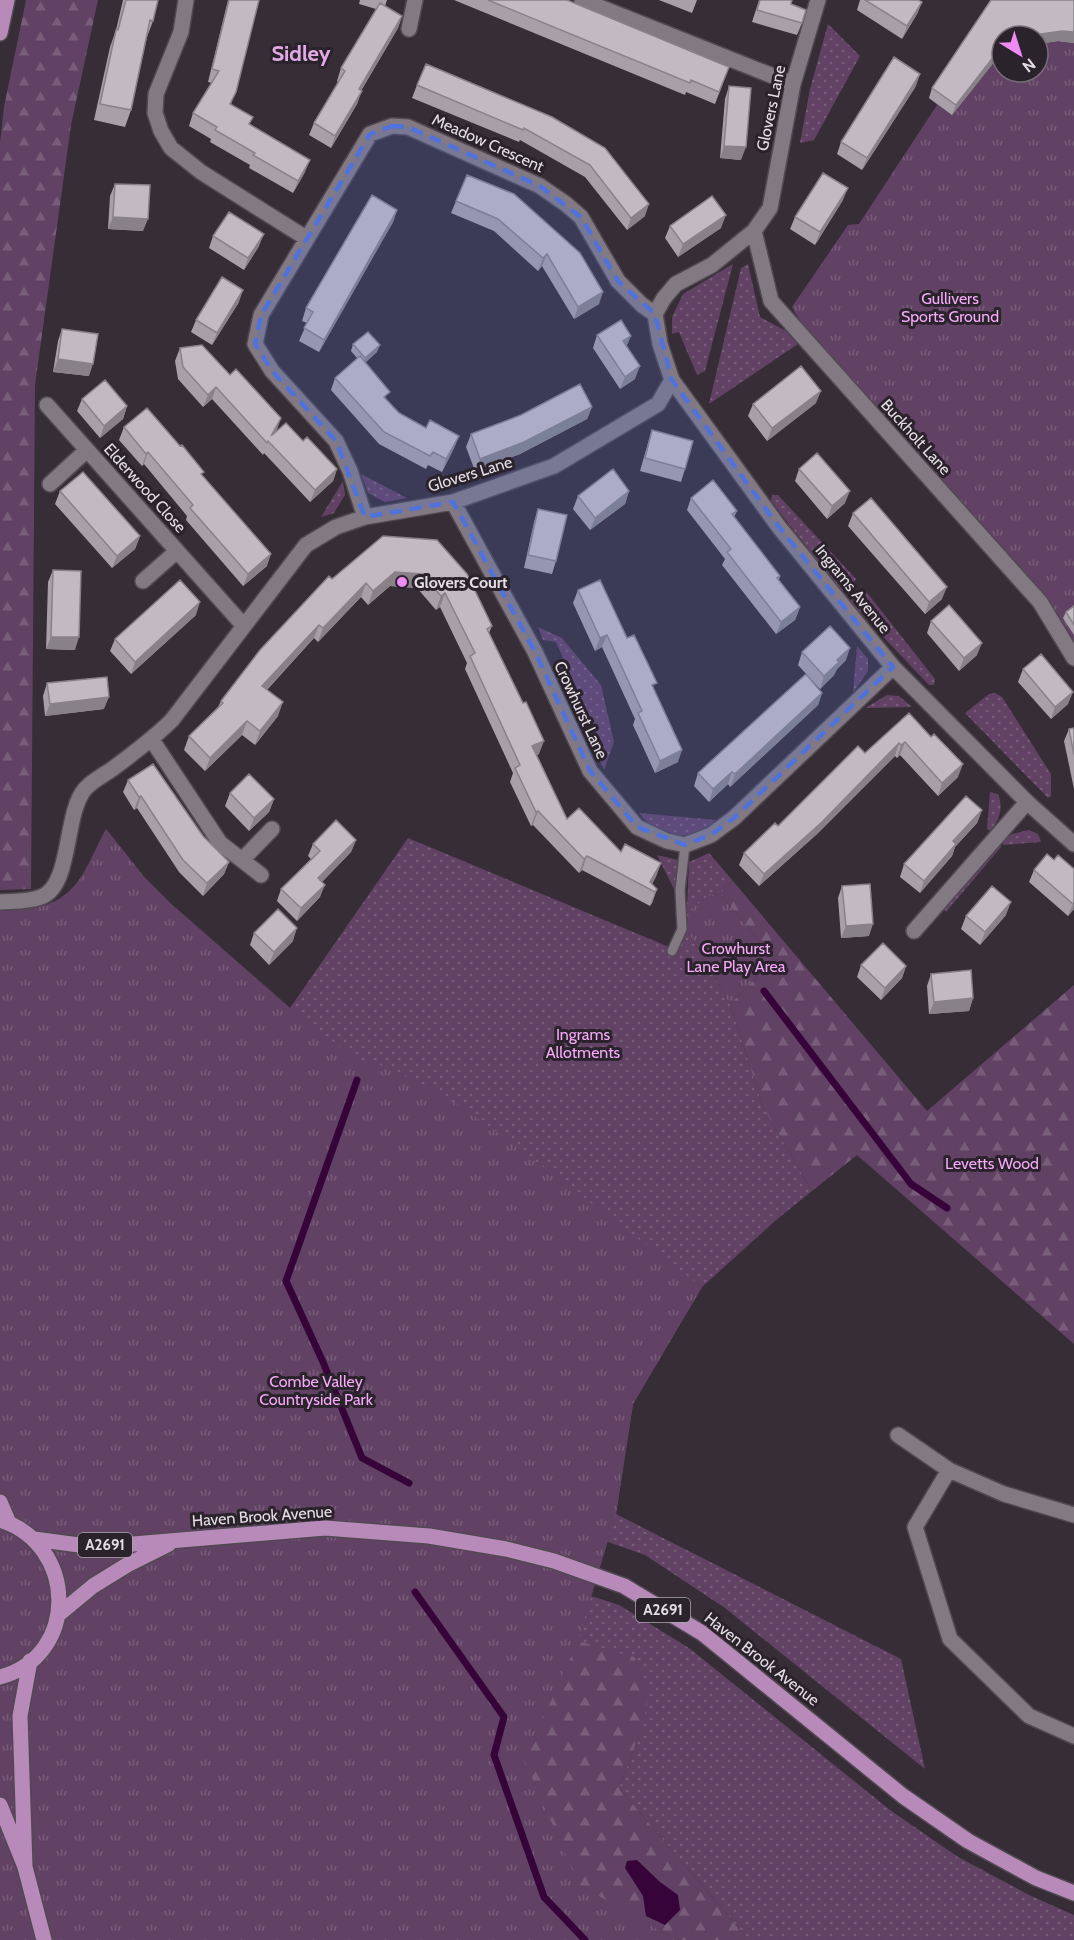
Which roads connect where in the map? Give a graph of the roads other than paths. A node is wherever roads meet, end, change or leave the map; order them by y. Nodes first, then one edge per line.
1 (7, 0) edge
2 (186, 0) edge
3 (415, 0) edge
4 (582, 0) edge
5 (818, 0) edge
6 (409, 29) dead end
7 (0, 33) edge
8 (792, 84) junction
9 (754, 231) junction
10 (306, 238) junction
11 (656, 314) junction
12 (672, 380) junction
13 (47, 405) dead end
14 (87, 450) junction
15 (50, 484) dead end
16 (453, 502) junction
17 (365, 517) junction
18 (177, 551) junction
19 (143, 581) dead end
20 (243, 625) junction
21 (1074, 658) edge
22 (893, 667) junction
23 (152, 740) junction
24 (1027, 802) junction
25 (272, 829) dead end
26 (685, 844) junction
27 (1074, 844) edge
28 (242, 860) junction
29 (261, 875) dead end
30 (0, 902) edge
31 (914, 931) dead end
32 (672, 951) dead end
33 (898, 1435) dead end
34 (949, 1470) junction
35 (0, 1502) edge
36 (1074, 1515) edge
37 (5, 1521) edge
38 (34, 1539) junction
39 (177, 1540) junction
40 (58, 1615) junction
41 (30, 1661) junction
42 (0, 1677) edge
43 (1074, 1736) edge
44 (0, 1805) edge
45 (25, 1867) junction
46 (1074, 1893) edge
47 (44, 1940) edge

1 - 7 main road
2 - 10 street
3 - 6 street
4 - 8 street
5 - 8 street, Glovers Lane
8 - 9 street, Glovers Lane
9 - 11 street, Glovers Lane
9 - 21 street, Buckholt Lane
10 - 11 street, Meadow Crescent
10 - 17 street, Meadow Crescent
11 - 12 street
12 - 16 street, Glovers Lane
12 - 22 street, Ingrams Avenue
13 - 14 street, Elderwood Close
14 - 15 street, Elderwood Close
14 - 18 street, Elderwood Close
16 - 17 street, Glovers Lane
16 - 26 street, Crowhurst Lane
17 - 20 street, Glovers Lane
18 - 19 street, Elderwood Close
18 - 20 street, Elderwood Close
20 - 23 street, Glovers Lane
22 - 24 street, Ingrams Avenue
22 - 26 street
23 - 28 street
23 - 30 street, Glovers Lane
24 - 27 street, Ingrams Avenue
24 - 31 street
25 - 28 street
26 - 32 lane
28 - 29 street
33 - 34 street
34 - 36 street
34 - 43 street
35 - 37 main road
37 - 38 main road
38 - 39 main road, Haven Brook Avenue / A2691
38 - 40 main road
39 - 40 main road, Haven Brook Avenue / A2691
39 - 46 main road, Haven Brook Avenue / A2691
40 - 41 main road
41 - 42 main road
41 - 45 main road
44 - 45 main road
45 - 47 main road

